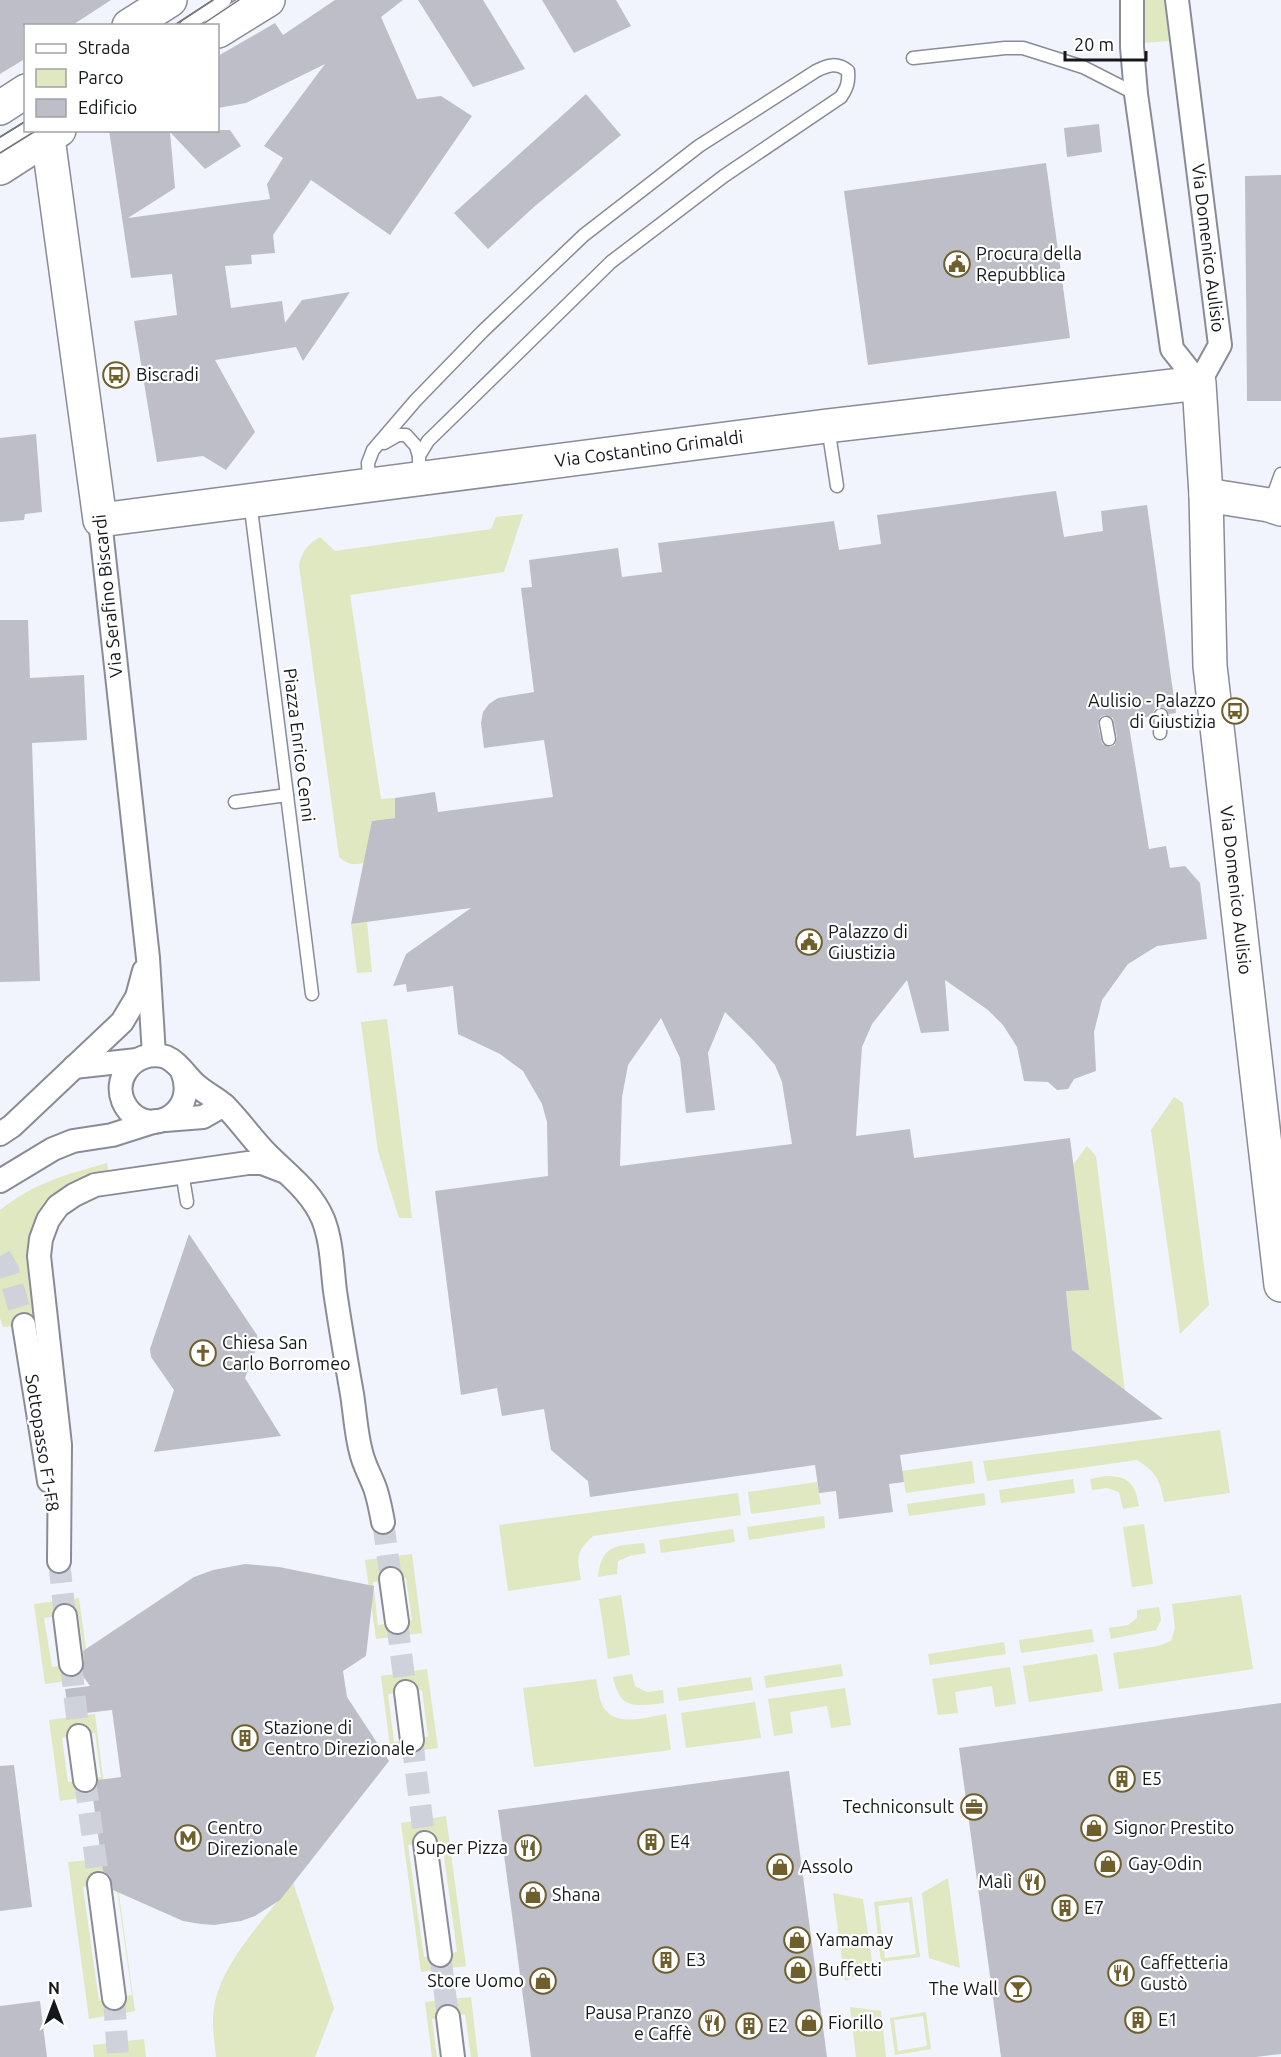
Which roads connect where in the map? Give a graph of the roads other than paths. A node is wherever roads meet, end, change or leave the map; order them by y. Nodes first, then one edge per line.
1 (170, 0) edge
2 (225, 0) edge
3 (268, 0) edge
4 (1132, 0) edge
5 (1177, 0) edge
6 (132, 24) edge
7 (189, 24) edge
8 (219, 30) edge
9 (913, 58) dead end
10 (1136, 94) junction
11 (44, 132) edge
12 (0, 145) edge
13 (0, 168) edge
14 (1198, 383) junction
15 (827, 426) junction
16 (373, 450) junction
17 (419, 467) junction
18 (1281, 474) edge
19 (369, 485) junction
20 (837, 486) dead end
21 (1206, 495) junction
22 (250, 500) junction
23 (1275, 507) edge
24 (100, 520) junction
25 (1161, 715) dead end
26 (1106, 723) dead end
27 (1160, 733) dead end
28 (1109, 739) dead end
29 (287, 795) junction
30 (234, 802) dead end
31 (148, 958) junction
32 (312, 994) dead end
33 (145, 1057) junction
34 (74, 1067) junction
35 (182, 1071) junction
36 (224, 1105) junction
37 (161, 1120) junction
38 (6, 1130) edge
39 (182, 1172) junction
40 (292, 1176) junction
41 (0, 1181) edge
42 (187, 1202) dead end
43 (1281, 1286) edge
44 (24, 1325) tunnel mouth
45 (383, 1522) tunnel mouth
46 (391, 1579) tunnel mouth
47 (65, 1616) tunnel mouth
48 (397, 1622) tunnel mouth
49 (71, 1664) tunnel mouth
50 (406, 1692) tunnel mouth
51 (79, 1736) tunnel mouth
52 (412, 1740) tunnel mouth
53 (85, 1780) tunnel mouth
54 (425, 1843) tunnel mouth
55 (99, 1884) tunnel mouth
56 (440, 1955) tunnel mouth
57 (114, 1998) tunnel mouth
58 (448, 2017) tunnel mouth
59 (453, 2057) edge

1 - 6 main road
2 - 7 lane
3 - 8 main road
4 - 10 street
5 - 14 street, Via Domenico Aulisio
9 - 10 lane
10 - 14 street
11 - 12 lane
11 - 13 main road
11 - 24 main road, Via Serafino Biscardi
14 - 15 main road, Via Costantino Grimaldi
14 - 21 main road, Via Domenico Aulisio
15 - 17 main road, Via Costantino Grimaldi
15 - 20 lane
16 - 17 lane
16 - 17 lane
16 - 19 lane
17 - 19 main road, Via Costantino Grimaldi
18 - 23 lane
19 - 22 main road, Via Costantino Grimaldi
21 - 23 main road
21 - 43 main road, Via Domenico Aulisio
22 - 24 main road, Via Costantino Grimaldi
22 - 29 lane, Piazza Enrico Cenni
24 - 31 street, Via Serafino Biscardi
25 - 27 lane
26 - 28 lane
29 - 30 lane
29 - 32 lane, Piazza Enrico Cenni
31 - 33 street, Via Serafino Biscardi
31 - 34 street
33 - 34 street
33 - 35 street
33 - 37 street
34 - 38 street
35 - 36 street
35 - 37 street
36 - 37 street
36 - 40 street
37 - 41 street
39 - 40 street
39 - 42 lane
39 - 44 street, Sottopasso F1-F8
40 - 45 street
46 - 48 street
47 - 49 street
50 - 52 street
51 - 53 street
54 - 56 street
55 - 57 street
58 - 59 street

